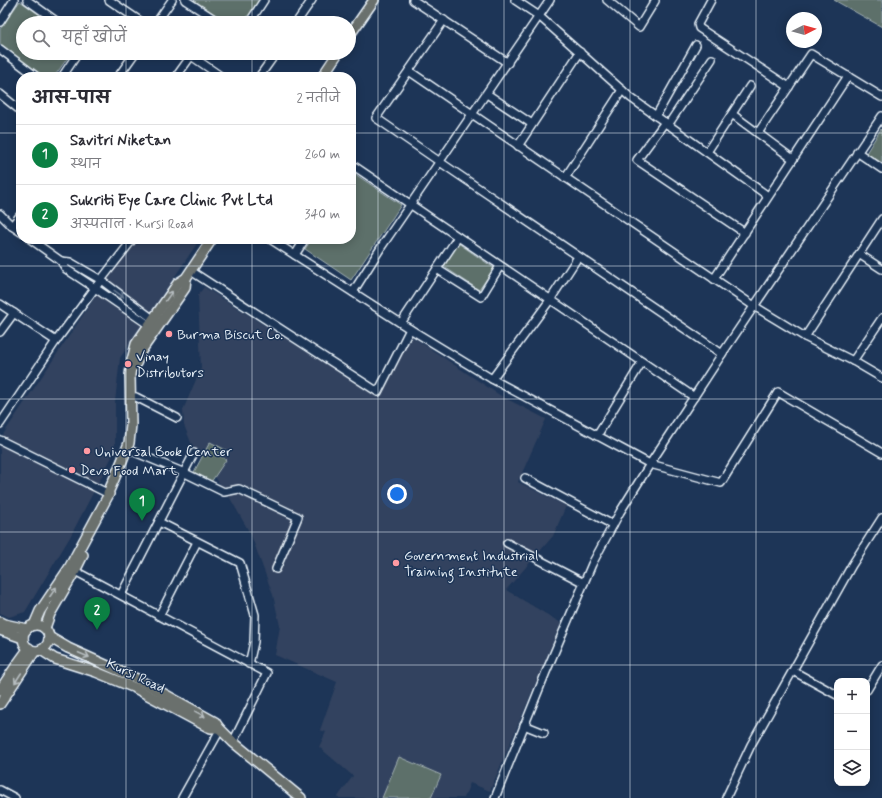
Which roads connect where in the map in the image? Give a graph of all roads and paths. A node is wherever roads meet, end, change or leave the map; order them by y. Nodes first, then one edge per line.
1 (14, 0) edge
2 (27, 0) edge
3 (109, 0) edge
4 (172, 0) edge
5 (185, 0) edge
6 (264, 0) edge
7 (312, 0) edge
8 (374, 0) edge
9 (413, 0) edge
10 (515, 0) edge
11 (550, 0) edge
12 (607, 0) edge
13 (655, 1) edge
14 (708, 1) edge
15 (49, 16) edge
16 (133, 16) edge
17 (161, 16) edge
18 (209, 16) edge
19 (254, 16) edge
20 (301, 16) edge
21 (539, 16) junction
22 (444, 20) junction
23 (0, 22) edge
24 (356, 26) edge
25 (696, 45) dead end
26 (0, 49) edge
27 (580, 52) junction
28 (712, 59) dead end
29 (73, 60) edge
30 (130, 60) edge
31 (186, 60) edge
32 (198, 60) edge
33 (271, 60) edge
34 (333, 60) edge
35 (508, 63) junction
36 (409, 71) junction
37 (30, 72) edge
38 (65, 72) edge
39 (122, 72) edge
40 (179, 72) edge
41 (215, 72) edge
42 (262, 72) edge
43 (325, 72) edge
44 (848, 76) junction
45 (750, 86) dead end
46 (789, 87) junction
47 (622, 90) junction
48 (0, 94) edge
49 (487, 94) junction
50 (882, 97) edge
51 (16, 107) edge
52 (732, 114) junction
53 (472, 115) junction
54 (656, 116) junction
55 (881, 121) edge
56 (532, 124) junction
57 (667, 124) junction
58 (758, 133) junction
59 (518, 146) junction
60 (707, 152) junction
61 (858, 152) junction
62 (793, 159) junction
63 (440, 162) junction
64 (882, 169) edge
65 (356, 171) edge
66 (565, 178) junction
67 (768, 196) junction
68 (411, 205) junction
69 (0, 214) edge
70 (882, 219) edge
71 (16, 221) edge
72 (12, 226) junction
73 (16, 229) edge
74 (745, 233) junction
75 (458, 237) junction
76 (37, 244) edge
77 (129, 244) edge
78 (209, 244) edge
79 (278, 244) edge
80 (302, 244) edge
81 (859, 254) junction
82 (295, 255) junction
83 (578, 257) junction
84 (61, 261) junction
85 (500, 266) junction
86 (437, 269) junction
87 (882, 269) edge
88 (188, 275) junction
89 (714, 279) junction
90 (101, 280) junction
91 (95, 288) junction
92 (353, 292) junction
93 (550, 300) junction
94 (0, 304) edge
95 (754, 306) junction
96 (14, 313) junction
97 (882, 318) edge
98 (401, 323) junction
99 (153, 324) junction
100 (410, 329) junction
101 (0, 332) edge
102 (805, 336) junction
103 (56, 341) junction
104 (722, 354) junction
105 (853, 361) junction
106 (642, 362) junction
107 (882, 378) edge
108 (492, 379) junction
109 (136, 397) junction
110 (694, 397) junction
111 (177, 418) dead end
112 (0, 424) edge
113 (597, 436) junction
114 (0, 440) edge
115 (130, 450) junction
116 (194, 453) dead end
117 (882, 453) edge
118 (650, 464) junction
119 (185, 473) junction
120 (525, 478) dead end
121 (109, 494) junction
122 (882, 518) edge
123 (159, 522) junction
124 (613, 525) junction
125 (197, 542) junction
126 (507, 542) dead end
127 (276, 569) dead end
128 (75, 570) junction
129 (584, 583) junction
130 (121, 595) junction
131 (159, 616) junction
132 (0, 622) edge
133 (30, 627) junction
134 (45, 628) junction
135 (0, 630) edge
136 (49, 637) junction
137 (24, 638) junction
138 (35, 650) junction
139 (249, 664) junction
140 (882, 665) edge
141 (793, 670) junction
142 (870, 685) edge
143 (0, 690) edge
144 (834, 693) edge
145 (0, 704) edge
146 (524, 725) junction
147 (219, 729) junction
148 (544, 733) dead end
149 (234, 742) junction
150 (0, 790) edge
151 (14, 798) edge
152 (182, 798) edge
153 (302, 798) edge
154 (495, 798) edge
155 (726, 798) edge

1 - 23 street
2 - 15 street
3 - 16 street
4 - 17 street
5 - 18 street
6 - 19 street
7 - 20 street
8 - 24 main road
9 - 22 street
10 - 21 street
11 - 21 street
12 - 13 street
14 - 46 street
21 - 27 street
21 - 35 street
22 - 35 street
22 - 36 street
25 - 54 street
26 - 37 street
27 - 47 street
27 - 56 street
28 - 57 street
29 - 38 street
30 - 39 street
31 - 40 street
32 - 41 street
33 - 42 street
34 - 43 main road
35 - 49 street
36 - 53 street
36 - 63 street
44 - 46 street
44 - 50 street
44 - 62 street
45 - 52 street
46 - 58 street
47 - 54 street
47 - 66 street
48 - 51 street
49 - 53 street
49 - 56 street
52 - 58 street
52 - 60 street
53 - 59 street
53 - 63 street
54 - 57 street
55 - 61 street
56 - 59 street
57 - 60 street
57 - 74 street
58 - 62 street
59 - 66 street
60 - 67 street
61 - 64 street
61 - 95 street
62 - 67 street
63 - 68 street
63 - 83 street
65 - 68 street
66 - 89 street
67 - 74 street
68 - 75 street
68 - 92 street
69 - 72 street
70 - 81 street
71 - 72 street
72 - 73 street
74 - 89 street
75 - 85 street
75 - 86 street
76 - 84 street
77 - 90 street
78 - 88 main road
79 - 82 street
80 - 82 street
81 - 87 street
81 - 102 street
82 - 92 street
83 - 93 street
83 - 104 street
84 - 90 street
84 - 91 street
85 - 86 street
85 - 93 street
86 - 98 street
88 - 99 main road
88 - 100 street
89 - 95 street
90 - 91 street
90 -> 99 street
91 - 99 street
91 - 103 street
92 - 98 street
93 - 106 street
93 - 108 street
94 - 96 street
95 - 102 street
95 - 104 street
96 - 101 street
96 - 103 street
97 - 105 street
98 - 100 street
99 - 109 main road
99 - 115 main road
100 - 108 street
102 - 105 street
103 - 112 street
104 - 110 street
105 - 107 street
106 - 110 street
106 - 113 street
108 - 113 street
109 - 111 street
109 - 115 main road
110 - 118 street
113 - 118 street
114 - 121 street
115 - 119 street
115 - 121 main road
115 - 128 main road
116 - 119 street
117 - 118 street
118 - 124 street
119 - 123 street
119 - 127 street
120 - 124 street
133 -> 121 main road
122 - 141 street
123 - 125 street
123 - 130 street
124 - 129 street
125 - 131 street
125 - 139 street
126 - 129 street
128 - 130 street
128 - 134 main road
129 - 146 street
130 - 131 street
131 - 139 street
132 - 133 main road
133 - 134 main road
133 - 137 main road
134 - 136 main road
135 - 137 main road
136 - 138 main road
136 -> 147 main road, Kursi Road
137 - 138 main road
138 - 143 main road
138 -> 145 main road
138 - 147 main road, Kursi Road
139 - 149 street
140 - 142 street
141 - 144 street
141 - 155 street
146 - 148 street
146 - 154 street
147 - 149 main road, Kursi Road
147 - 152 street
149 - 153 main road, Kursi Road
150 - 151 street

